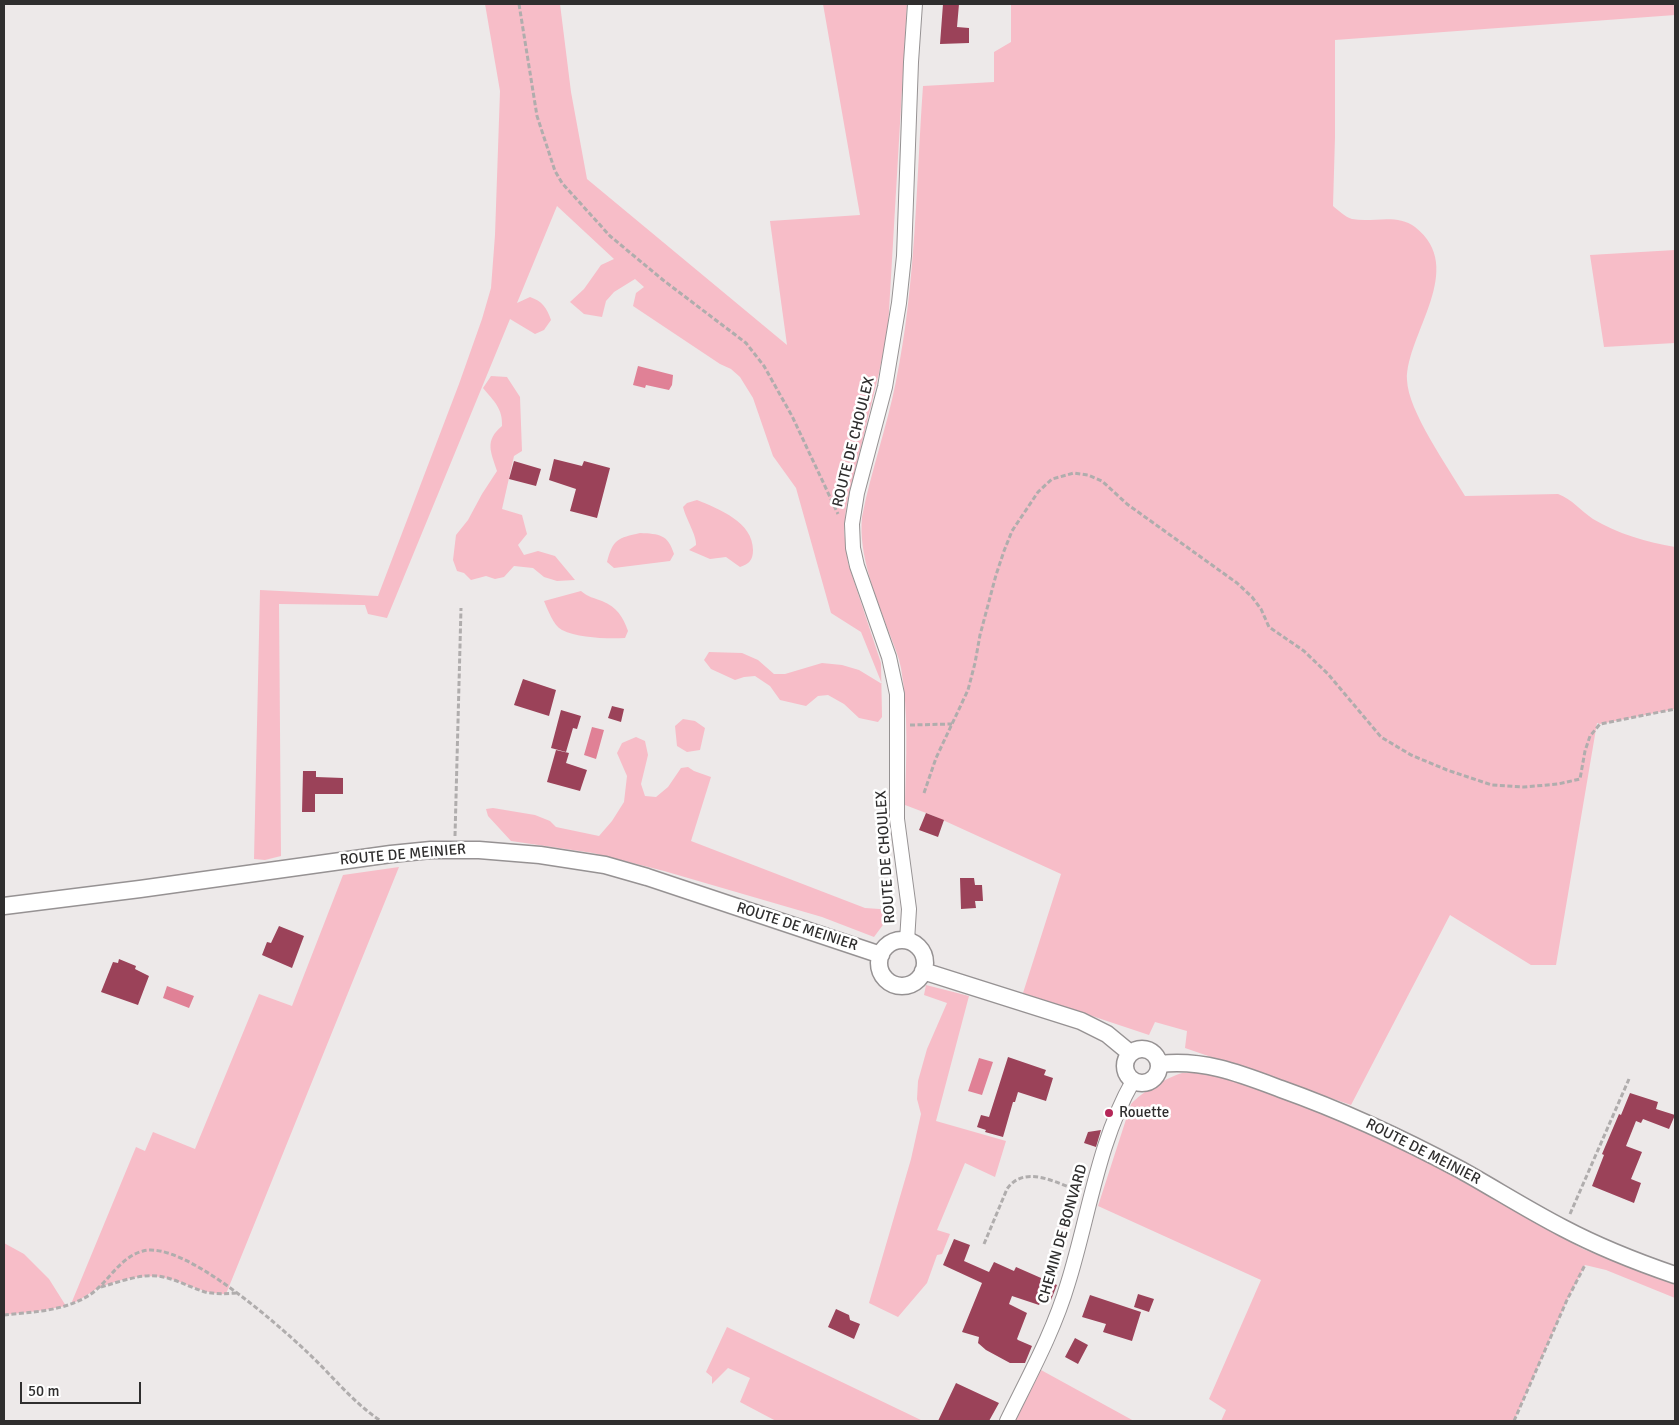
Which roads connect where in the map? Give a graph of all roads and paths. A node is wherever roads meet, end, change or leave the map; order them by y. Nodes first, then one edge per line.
1 (519, 4) edge
2 (915, 4) edge
3 (838, 514) dead end
4 (461, 608) dead end
5 (1675, 709) edge
6 (952, 724) junction
7 (897, 725) junction
8 (924, 793) dead end
9 (454, 849) junction
10 (4, 906) edge
11 (907, 941) junction
12 (881, 955) junction
13 (923, 971) junction
14 (1130, 1053) junction
15 (1160, 1064) junction
16 (1629, 1079) dead end
17 (1133, 1081) junction
18 (1092, 1194) junction
19 (1564, 1228) junction
20 (984, 1244) dead end
21 (1585, 1265) dead end
22 (1675, 1275) edge
23 (99, 1287) junction
24 (236, 1294) junction
25 (4, 1315) edge
26 (380, 1421) edge
27 (1007, 1421) edge
28 (1514, 1421) edge

1 - 3 path
2 - 7 street, ROUTE DE CHOULEX
4 - 9 path
5 - 6 path
6 - 7 path
6 - 8 path
7 - 11 street, ROUTE DE CHOULEX
9 - 10 street, ROUTE DE MEINIER
9 - 12 street, ROUTE DE MEINIER
11 - 12 street
11 - 13 street
12 - 13 street
13 - 14 street
14 - 15 street
14 - 17 street
15 - 17 street
15 - 19 street, ROUTE DE MEINIER
16 - 19 path
17 - 18 street, CHEMIN DE BONVARD
18 - 20 path
18 - 27 street, CHEMIN DE BONVARD
19 - 22 street, ROUTE DE MEINIER
21 - 28 path
23 - 24 path
23 - 24 path
23 - 25 path
24 - 26 path

